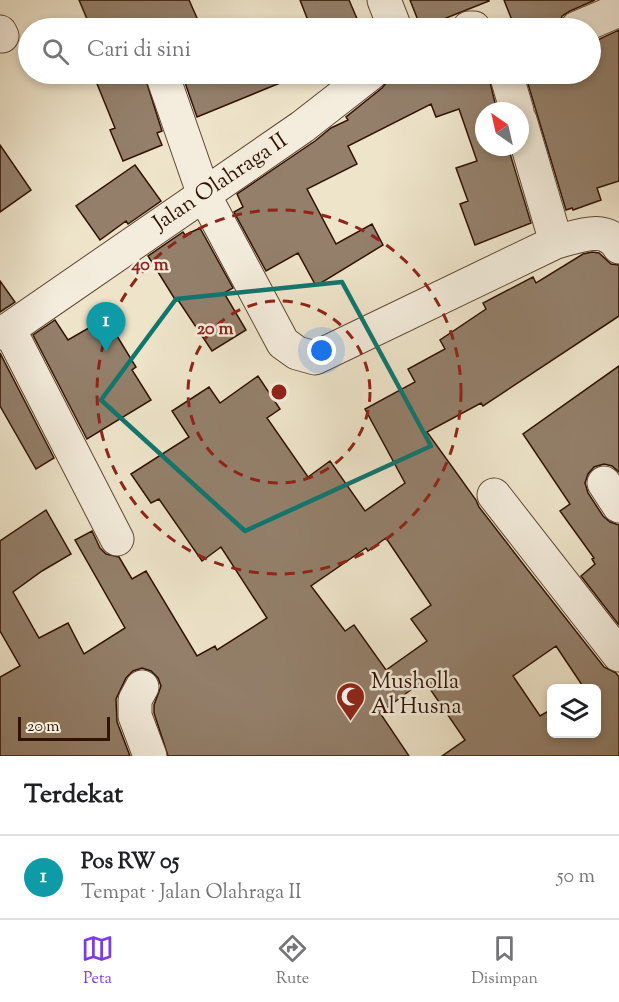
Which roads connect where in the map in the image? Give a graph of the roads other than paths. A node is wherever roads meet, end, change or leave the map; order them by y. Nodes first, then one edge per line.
1 (384, 0) edge
2 (619, 10) edge
3 (391, 18) edge
4 (600, 18) edge
5 (165, 84) edge
6 (357, 84) edge
7 (509, 84) edge
8 (514, 102) edge
9 (529, 150) edge
10 (204, 195) junction
11 (556, 242) junction
12 (619, 247) edge
13 (4, 331) edge
14 (494, 495) dead end
15 (117, 539) dead end
16 (619, 655) edge
17 (142, 687) dead end
18 (150, 756) edge

1 - 3 street
2 - 4 street
5 - 10 street
6 - 10 street, Jalan Olahraga II
7 - 8 street
9 - 11 street
10 - 11 street
10 - 13 street, Jalan Olahraga II
11 - 12 street
13 - 15 street, Jalan Olahraga II
14 - 16 street
17 - 18 street

